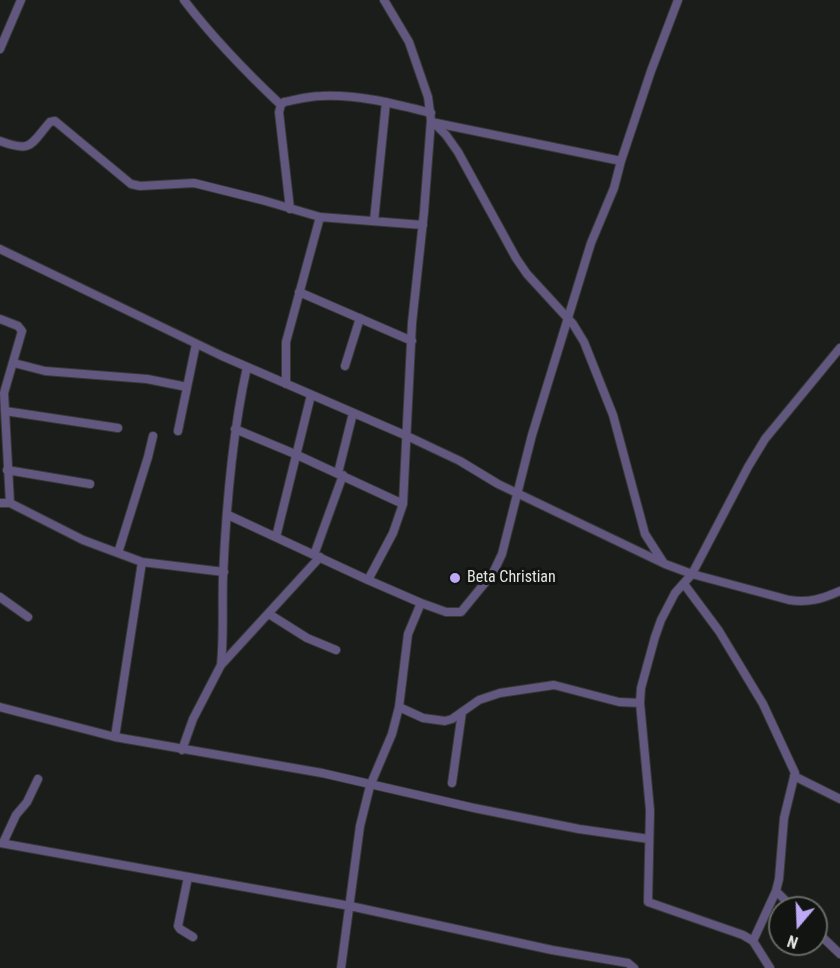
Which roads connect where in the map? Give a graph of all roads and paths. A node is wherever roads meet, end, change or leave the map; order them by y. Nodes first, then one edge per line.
1 (21, 0) edge
2 (184, 0) edge
3 (384, 0) edge
4 (678, 0) edge
5 (0, 49) edge
6 (386, 102) junction
7 (281, 105) junction
8 (432, 119) junction
9 (0, 141) edge
10 (621, 161) junction
11 (290, 209) junction
12 (320, 217) junction
13 (374, 221) junction
14 (423, 225) junction
15 (0, 249) edge
16 (299, 292) junction
17 (360, 318) junction
18 (567, 318) junction
19 (0, 319) edge
20 (412, 340) junction
21 (196, 344) junction
22 (840, 348) edge
23 (14, 363) junction
24 (345, 366) dead end
25 (247, 367) junction
26 (3, 383) edge
27 (286, 384) junction
28 (187, 387) junction
29 (310, 395) junction
30 (5, 411) junction
31 (353, 413) junction
32 (118, 428) dead end
33 (236, 429) junction
34 (178, 431) dead end
35 (153, 436) dead end
36 (407, 436) junction
37 (295, 454) junction
38 (8, 470) junction
39 (340, 474) junction
40 (90, 484) dead end
41 (517, 493) junction
42 (5, 503) edge
43 (403, 504) junction
44 (228, 515) junction
45 (276, 537) junction
46 (118, 553) junction
47 (317, 556) junction
48 (142, 562) junction
49 (665, 564) junction
50 (224, 572) junction
51 (692, 574) junction
52 (368, 580) junction
53 (684, 584) junction
54 (840, 591) edge
55 (0, 597) edge
56 (421, 603) junction
57 (269, 614) junction
58 (28, 617) dead end
59 (336, 651) dead end
60 (221, 665) junction
61 (640, 703) junction
62 (0, 706) edge
63 (399, 708) junction
64 (462, 712) junction
65 (115, 738) junction
66 (182, 750) junction
67 (794, 776) junction
68 (38, 779) dead end
69 (452, 783) dead end
70 (370, 786) junction
71 (840, 799) edge
72 (649, 839) junction
73 (2, 843) edge
74 (188, 877) junction
75 (776, 891) junction
76 (781, 896) edge
77 (350, 906) junction
78 (193, 937) dead end
79 (753, 941) junction
80 (828, 942) edge
81 (840, 954) edge
82 (341, 968) edge
83 (634, 968) edge
84 (770, 968) edge

1 - 5 street
2 - 7 street
3 - 8 street
4 - 10 street
6 - 7 street
6 - 8 street
6 - 13 street
7 - 11 street
8 - 10 street
8 - 14 street
8 - 18 street
9 - 11 street
10 - 18 street
11 - 12 street
12 - 13 street
12 - 16 street
13 - 14 street
14 - 20 street
15 - 21 street
16 - 17 street
16 - 27 street
17 - 20 street
17 - 24 street
18 - 41 street
18 - 49 street
19 - 23 street
20 - 36 street
21 - 25 street
21 - 28 street
22 - 51 street
23 - 26 street
23 - 28 street
25 - 27 street
25 - 33 street
26 - 30 street
27 - 29 street
28 - 34 street
29 - 31 street
29 - 37 street
30 - 32 street
30 - 38 street
31 - 36 street
31 - 39 street
33 - 37 street
33 - 44 street
35 - 46 street
36 - 41 street
36 - 43 street
37 - 39 street
37 - 45 street
38 - 40 street
38 - 42 street
39 - 43 street
39 - 47 street
41 - 49 street
41 - 56 street
42 - 46 street
43 - 52 street
44 - 45 street
44 - 50 street
45 - 47 street
46 - 48 street
47 - 52 street
47 - 57 street
48 - 50 street
48 - 65 street
49 - 51 street
50 - 60 street
51 - 53 street
51 - 54 street
52 - 56 street
53 - 61 street
53 - 67 street
55 - 58 street
56 - 63 street
57 - 59 street
57 - 60 street
60 - 66 street
61 - 64 street
61 - 72 street
62 - 65 street
63 - 64 street
63 - 70 street
64 - 69 street
65 - 66 street
66 - 70 street
67 - 71 street
67 - 75 street
68 - 73 street
70 - 72 street
70 - 77 street
72 - 79 street
73 - 74 street
74 - 77 street
74 - 78 street
75 - 76 street
75 - 79 street
77 - 82 street
77 - 83 street
79 - 84 street
80 - 81 street

